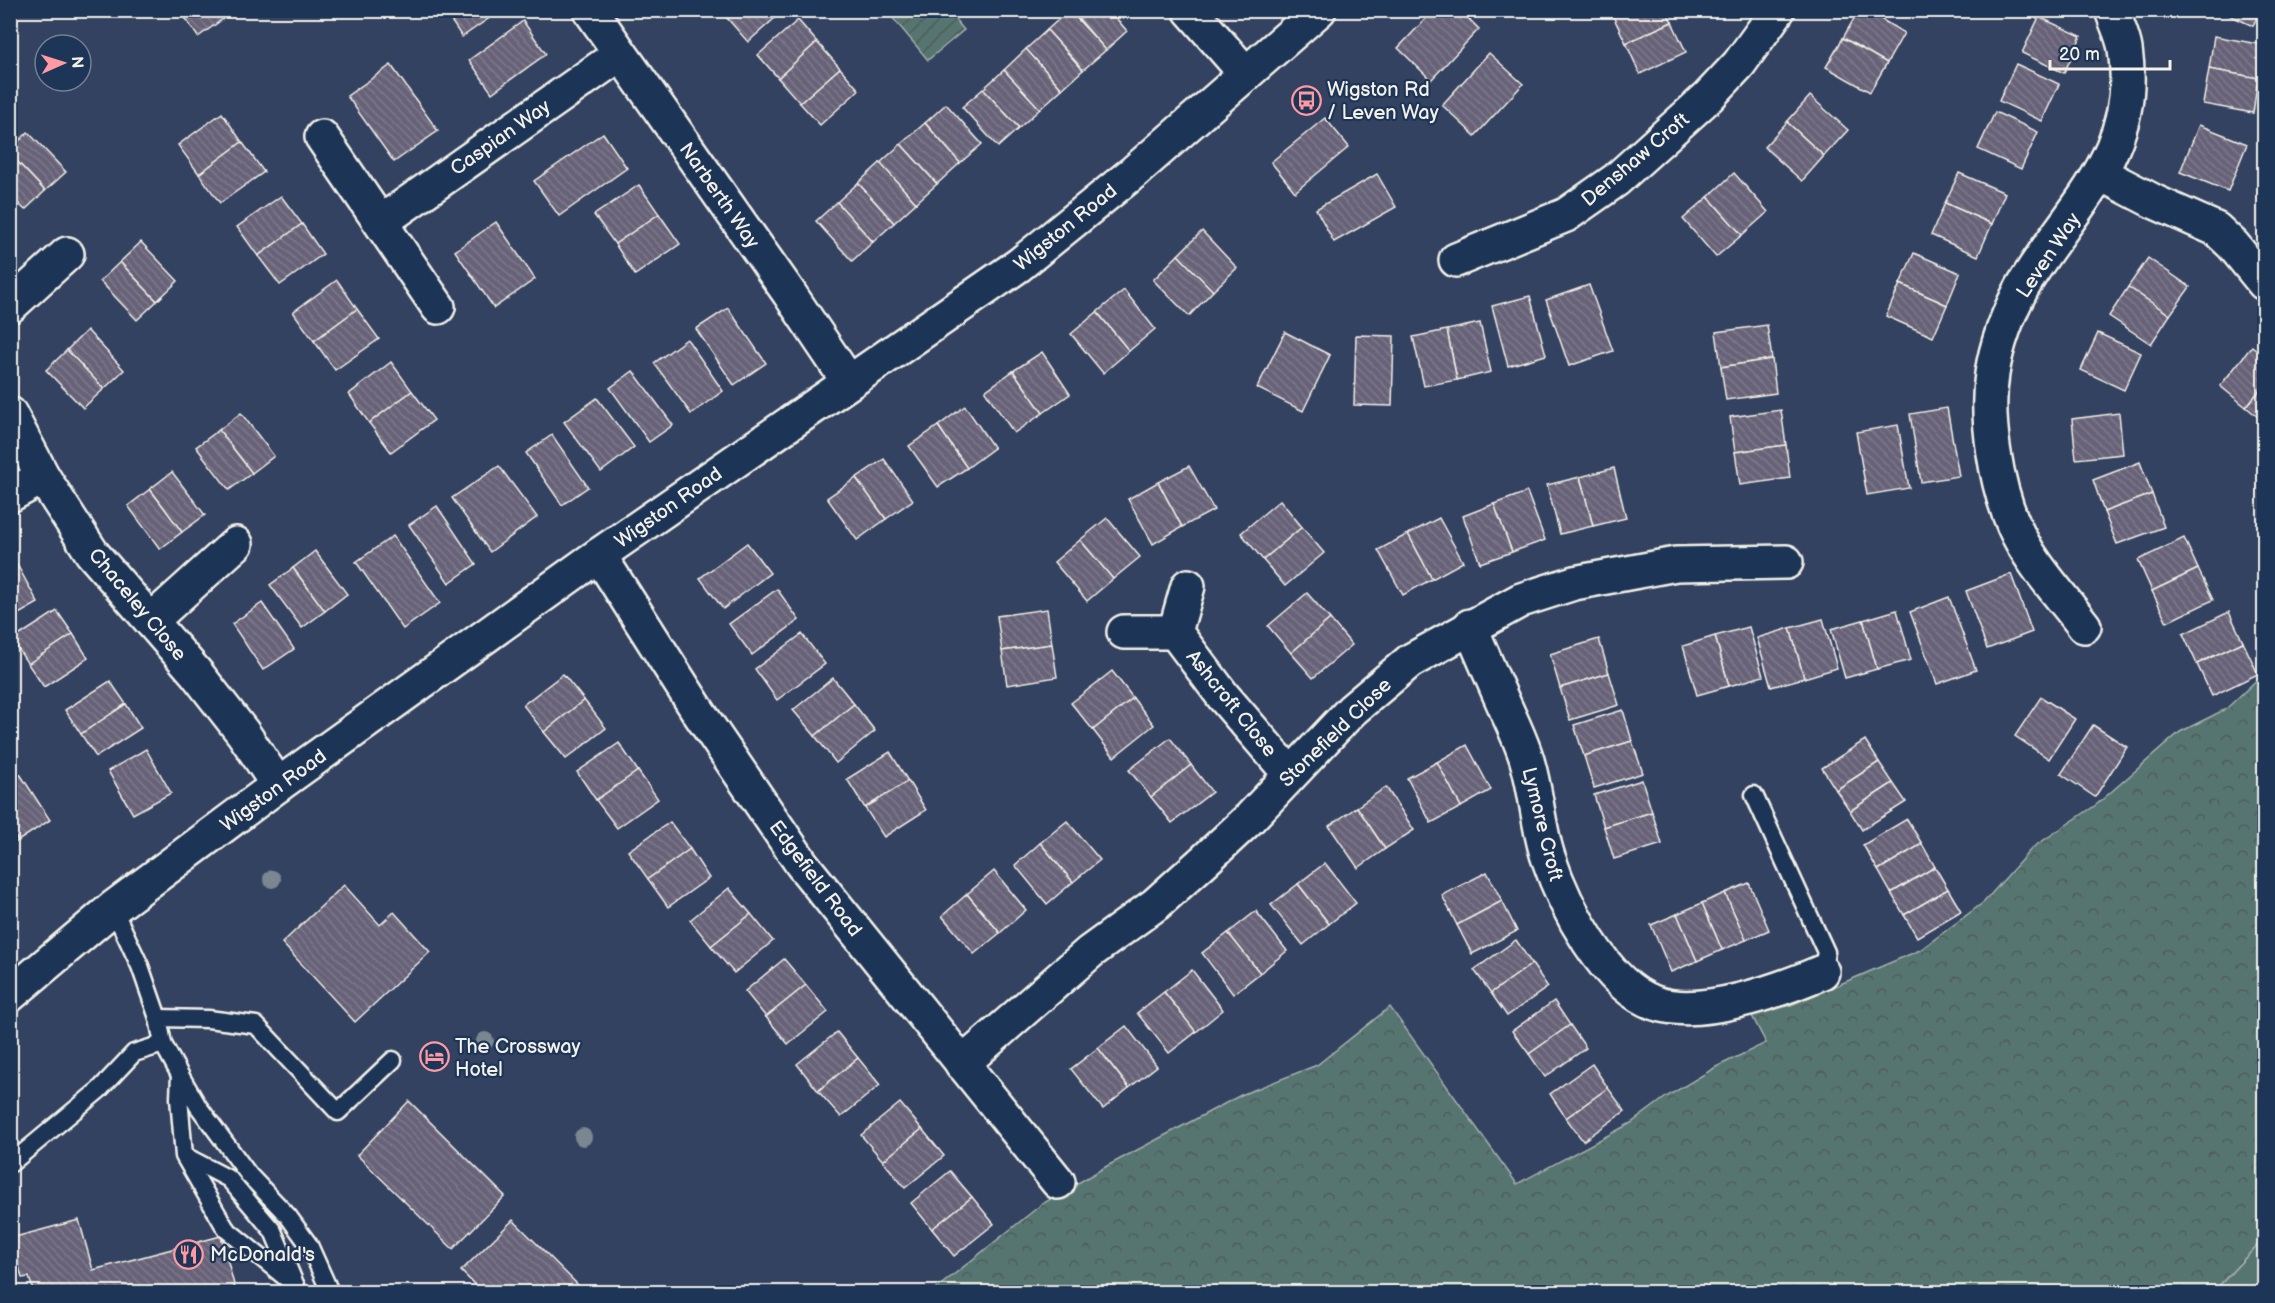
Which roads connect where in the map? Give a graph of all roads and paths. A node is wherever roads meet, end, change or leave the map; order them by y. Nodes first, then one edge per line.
1 (590, 10) edge
2 (1190, 10) edge
3 (1319, 10) edge
4 (1778, 10) edge
5 (2112, 10) edge
6 (620, 54) junction
7 (1246, 74) junction
8 (322, 137) dead end
9 (2101, 174) junction
10 (381, 222) junction
11 (67, 254) dead end
12 (1456, 260) dead end
13 (2265, 284) edge
14 (10, 306) edge
15 (438, 307) dead end
16 (848, 381) junction
17 (10, 414) edge
18 (43, 477) junction
19 (10, 495) edge
20 (236, 544) dead end
21 (599, 555) junction
22 (1786, 562) dead end
23 (1188, 586) dead end
24 (152, 620) junction
25 (1470, 626) junction
26 (2084, 626) dead end
27 (1124, 632) dead end
28 (1175, 632) junction
29 (1290, 774) junction
30 (278, 785) junction
31 (1754, 795) dead end
32 (113, 908) junction
33 (1822, 972) joint
34 (10, 995) edge
35 (158, 1018) junction
36 (163, 1044) junction
37 (393, 1060) dead end
38 (962, 1064) junction
39 (180, 1075) junction
40 (184, 1156) junction
41 (10, 1164) edge
42 (1058, 1182) dead end
43 (295, 1289) edge
44 (330, 1293) edge

1 - 6 street, Narberth Way
2 - 7 street
3 - 7 street, Wigston Road
4 - 12 street, Denshaw Croft
5 - 9 street, Leven Way
6 - 10 street, Caspian Way
6 - 16 street, Narberth Way
7 - 16 street, Wigston Road
8 - 10 street
9 - 13 street
9 - 26 street, Leven Way
10 - 15 street
11 - 14 street
16 - 21 street, Wigston Road
17 - 18 street, Chaceley Close
18 - 19 street
18 - 24 street, Chaceley Close
20 - 24 street
21 - 30 street, Wigston Road
21 - 38 street, Edgefield Road
22 - 25 street, Stonefield Close
23 - 28 street, Ashcroft Close
24 - 30 street, Chaceley Close
25 - 29 street, Stonefield Close
25 - 33 street, Lymore Croft
27 - 28 street, Ashcroft Close
28 - 29 street, Ashcroft Close
29 - 38 street, Stonefield Close
30 - 32 street, Wigston Road
31 - 33 lane
32 - 34 street, Wigston Road
32 - 35 lane
35 - 36 lane
35 - 37 lane
36 - 39 lane
36 - 41 lane
38 - 42 street, Edgefield Road
39 - 40 lane
39 - 44 lane
40 - 43 lane
40 - 43 lane

